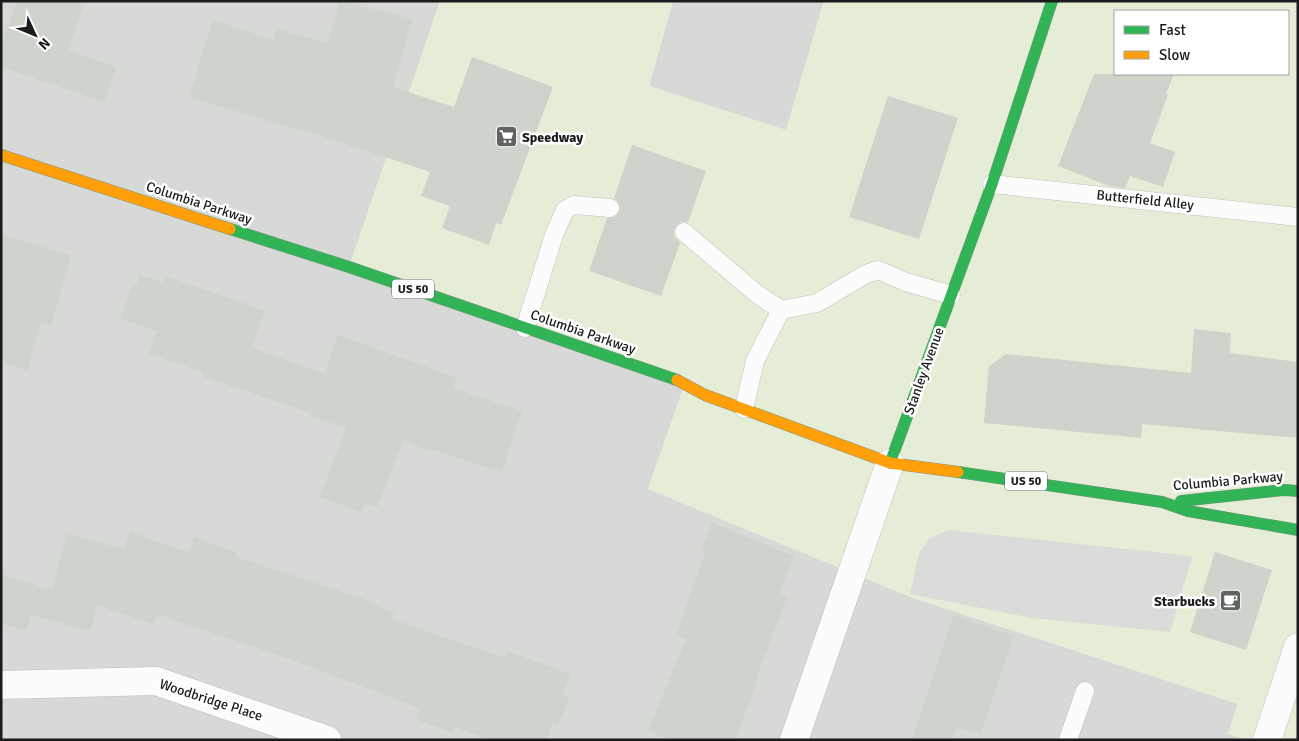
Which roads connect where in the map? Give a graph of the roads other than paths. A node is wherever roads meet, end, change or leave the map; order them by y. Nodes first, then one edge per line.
1 (1052, 1) edge
2 (1, 155) edge
3 (992, 184) junction
4 (610, 208) dead end
5 (1298, 217) edge
6 (684, 232) dead end
7 (951, 295) junction
8 (782, 310) junction
9 (525, 328) junction
10 (744, 409) junction
11 (890, 463) junction
12 (1298, 491) edge
13 (1162, 502) junction
14 (1298, 530) edge
15 (1298, 647) edge
16 (1, 684) edge
17 (1085, 691) dead end
18 (327, 740) edge
19 (794, 740) edge
20 (1068, 740) edge
21 (1268, 740) edge

1 - 3 main road, Stanley Avenue
2 - 9 main road, Columbia Parkway / US 50
3 - 5 lane, Butterfield Alley
3 - 7 main road, Stanley Avenue
4 - 9 lane
6 - 8 lane
7 - 8 lane
7 - 11 main road, Stanley Avenue
8 - 10 lane
9 - 10 main road, Columbia Parkway / US 50
10 - 11 main road, Columbia Parkway / US 50
11 - 13 main road, Columbia Parkway / US 50
11 - 19 street, Stanley Avenue
12 - 13 main road, Columbia Parkway / US 50
13 - 14 main road, Columbia Parkway / US 50
15 - 21 street
16 - 18 street, Woodbridge Place
17 - 20 lane

